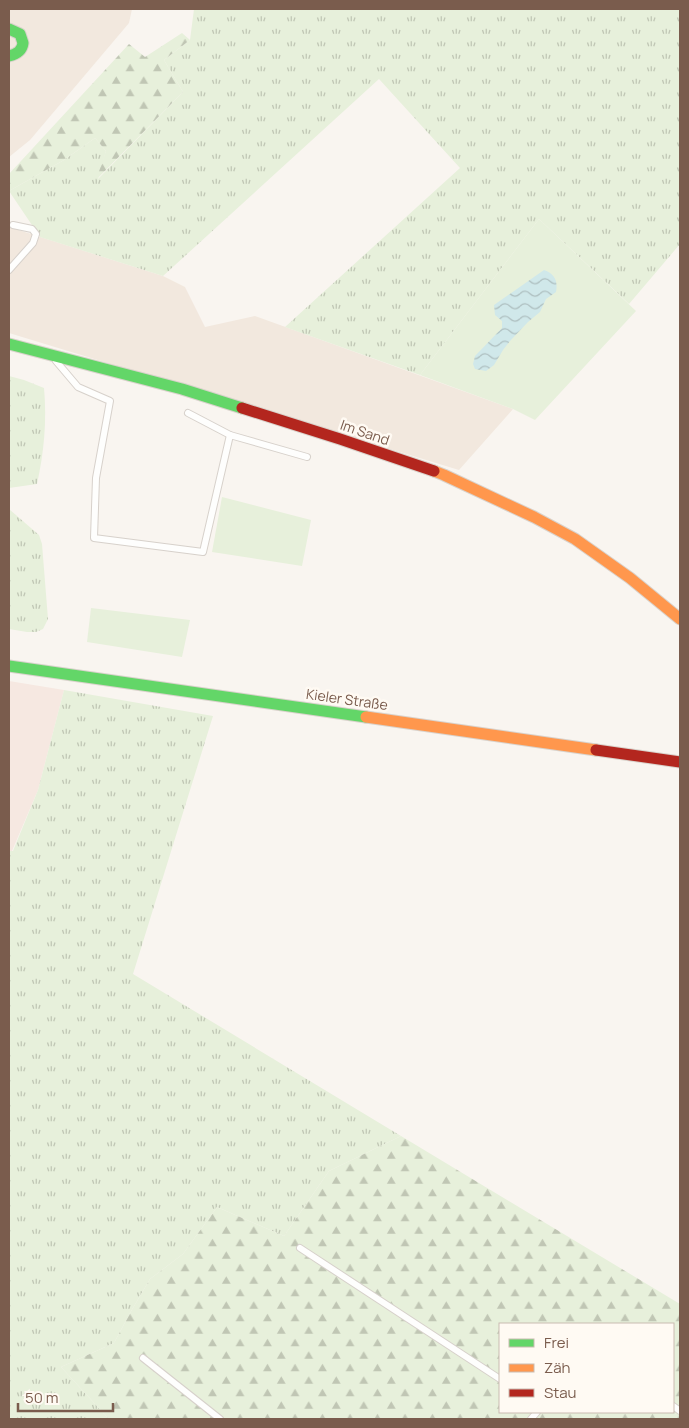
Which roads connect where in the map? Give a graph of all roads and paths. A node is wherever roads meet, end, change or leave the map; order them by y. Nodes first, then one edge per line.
1 (9, 29) edge
2 (9, 56) edge
3 (13, 225) dead end
4 (9, 270) edge
5 (9, 344) edge
6 (53, 356) junction
7 (188, 414) dead end
8 (230, 435) junction
9 (307, 457) dead end
10 (680, 619) edge
11 (9, 666) edge
12 (680, 762) edge
13 (300, 1248) dead end
14 (143, 1358) dead end
15 (499, 1378) edge
16 (220, 1419) edge

1 - 2 street
3 - 4 lane
5 - 6 street, Im Sand
6 - 8 lane
6 - 10 street, Im Sand
7 - 8 lane
8 - 9 lane
11 - 12 street, Kieler Straße
13 - 15 lane
14 - 16 lane

